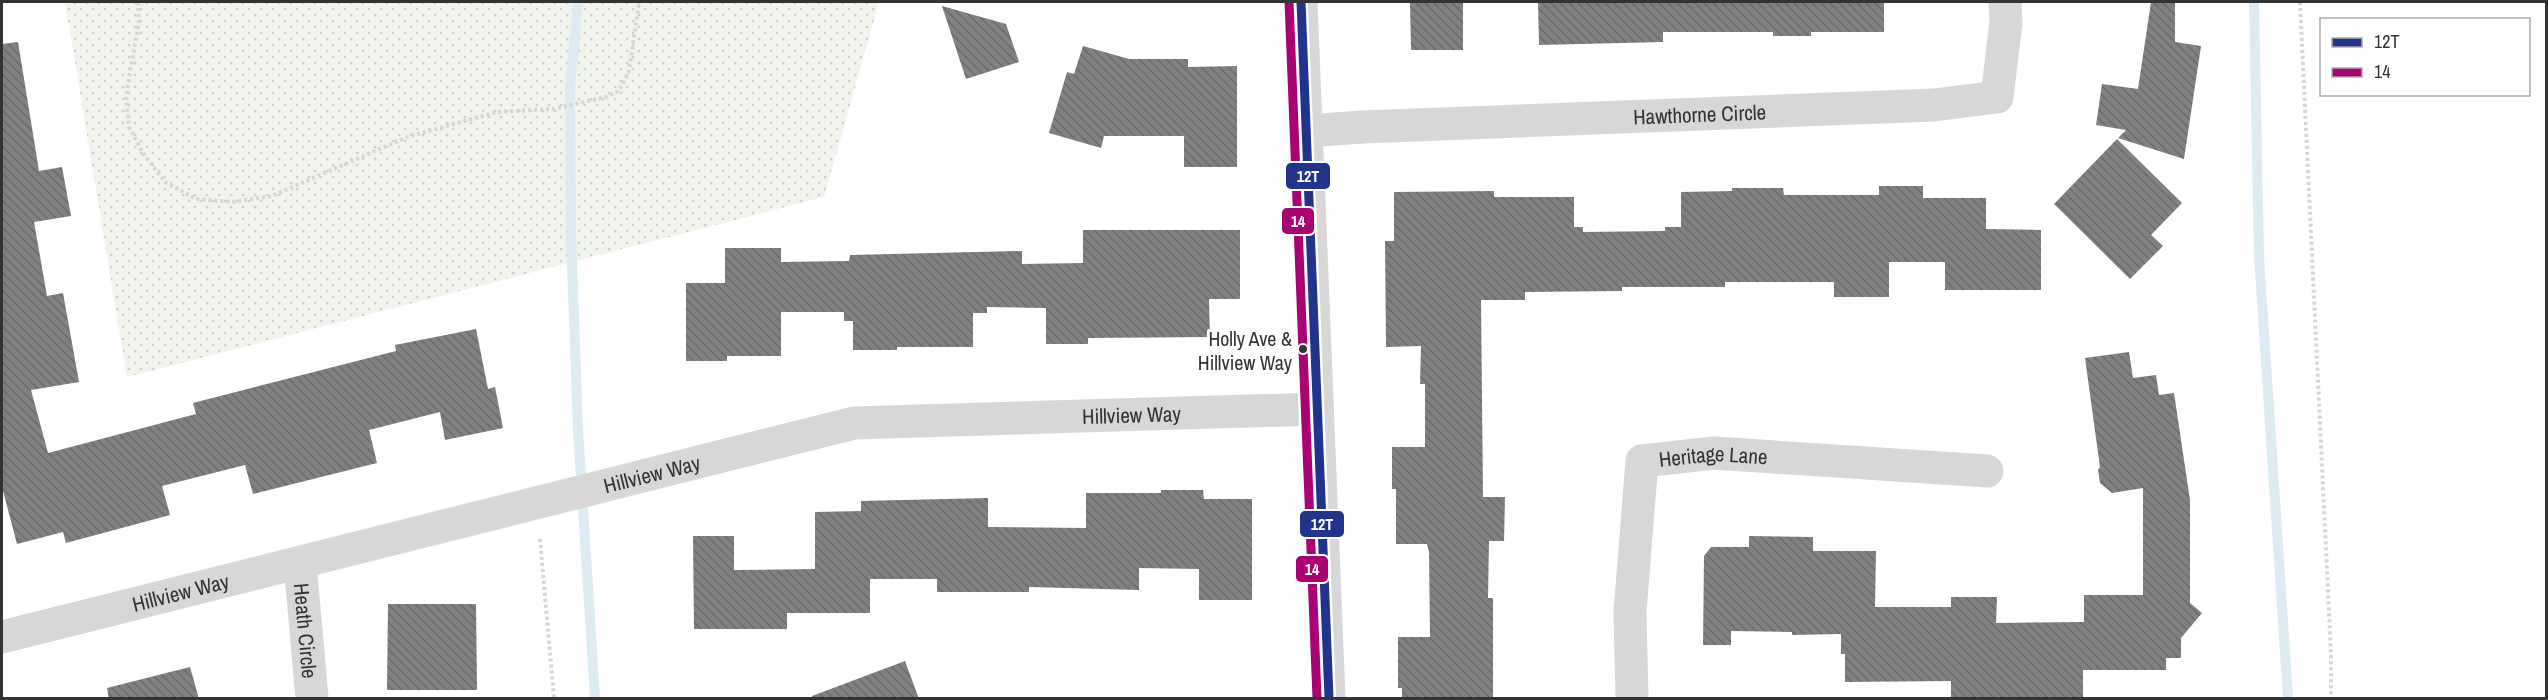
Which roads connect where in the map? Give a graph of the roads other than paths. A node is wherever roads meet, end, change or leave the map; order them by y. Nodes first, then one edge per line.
1 (1301, 2) edge
2 (2005, 2) edge
3 (1306, 131) junction
4 (1317, 409) junction
5 (1987, 471) dead end
6 (300, 563) junction
7 (2, 637) edge
8 (312, 699) edge
9 (1329, 699) edge
10 (1632, 699) edge

1 - 3 street
2 - 3 street, Hawthorne Circle
3 - 4 street
4 - 6 street, Hillview Way
4 - 9 street
5 - 10 street, Heritage Lane
6 - 7 street, Hillview Way
6 - 8 street, Heath Circle

